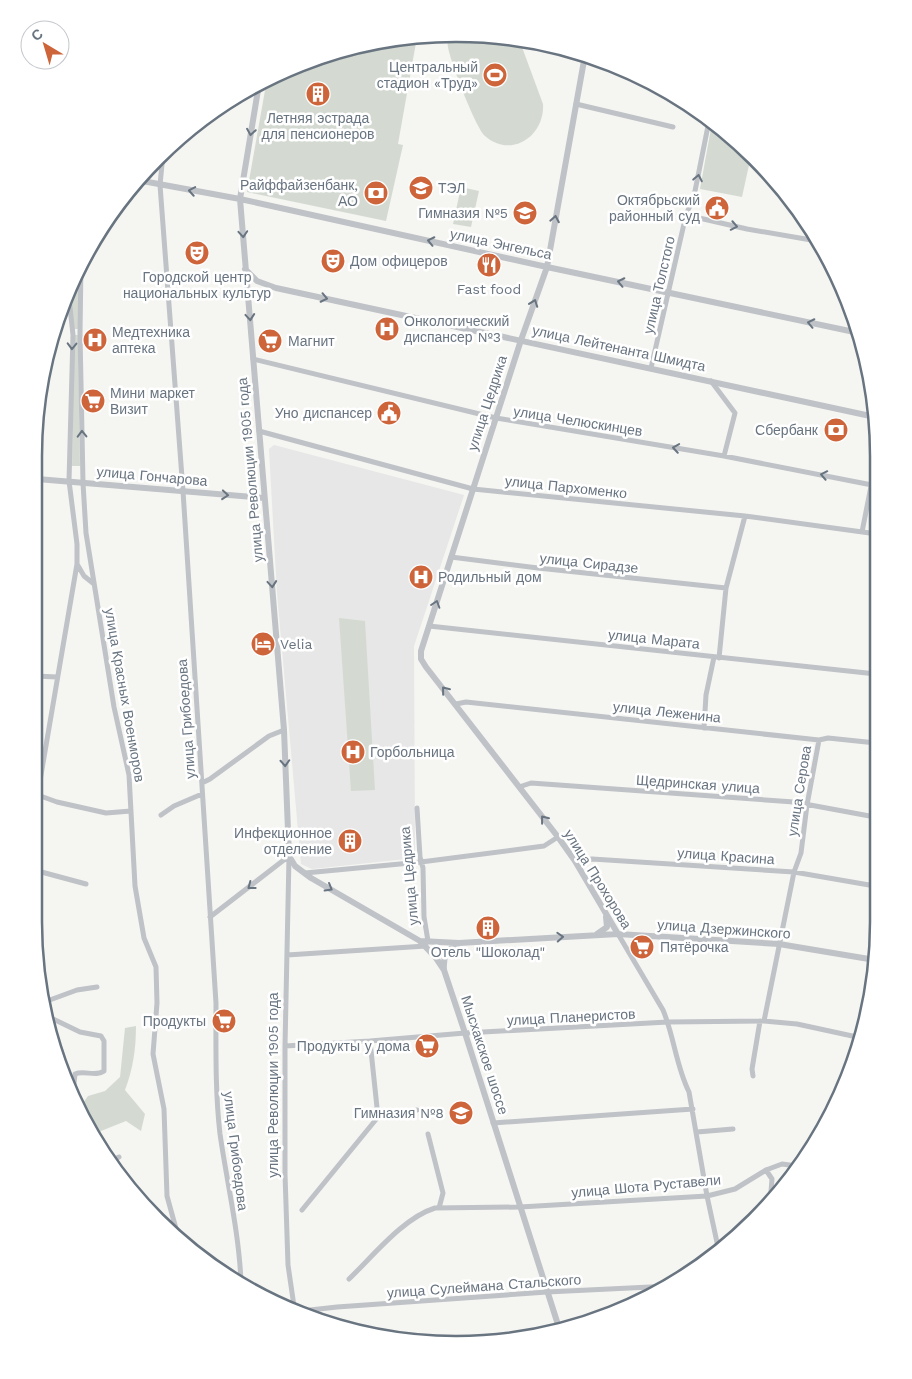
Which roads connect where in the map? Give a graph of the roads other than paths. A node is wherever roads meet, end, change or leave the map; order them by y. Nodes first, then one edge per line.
1 (584, 63) edge
2 (257, 93) edge
3 (576, 104) junction
4 (673, 127) dead end
5 (708, 128) edge
6 (162, 166) edge
7 (146, 182) edge
8 (160, 185) junction
9 (240, 200) junction
10 (686, 215) junction
11 (808, 239) edge
12 (547, 267) junction
13 (245, 269) junction
14 (81, 283) edge
15 (669, 292) junction
16 (70, 308) edge
17 (850, 331) edge
18 (521, 340) junction
19 (253, 359) junction
20 (651, 368) junction
21 (711, 381) junction
22 (867, 415) edge
23 (496, 418) junction
24 (259, 431) junction
25 (724, 456) junction
26 (42, 479) edge
27 (69, 481) junction
28 (83, 483) junction
29 (870, 485) edge
30 (473, 488) junction
31 (182, 491) junction
32 (870, 494) edge
33 (264, 498) junction
34 (745, 516) junction
35 (862, 532) junction
36 (870, 533) edge
37 (451, 557) junction
38 (77, 564) junction
39 (94, 585) junction
40 (726, 588) junction
41 (429, 626) junction
42 (716, 657) junction
43 (426, 667) joint
44 (870, 673) edge
45 (42, 676) edge
46 (57, 677) junction
47 (456, 704) junction
48 (704, 728) junction
49 (284, 730) junction
50 (819, 740) junction
51 (870, 742) edge
52 (42, 761) edge
53 (202, 783) junction
54 (519, 787) junction
55 (202, 794) junction
56 (42, 796) edge
57 (807, 805) junction
58 (418, 808) dead end
59 (130, 811) junction
60 (161, 815) dead end
61 (870, 816) edge
62 (558, 837) junction
63 (290, 858) junction
64 (574, 861) junction
65 (421, 862) junction
66 (278, 866) junction
67 (42, 872) edge
68 (794, 872) junction
69 (304, 873) junction
70 (290, 874) junction
71 (86, 884) dead end
72 (870, 885) edge
73 (605, 913) junction
74 (210, 917) junction
75 (618, 934) junction
76 (594, 935) junction
77 (459, 943) junction
78 (427, 944) junction
79 (779, 944) junction
80 (287, 955) junction
81 (868, 959) edge
82 (444, 970) junction
83 (97, 987) dead end
84 (49, 1000) edge
85 (54, 1020) edge
86 (762, 1021) junction
87 (668, 1022) junction
88 (465, 1033) junction
89 (854, 1035) edge
90 (370, 1041) junction
91 (285, 1046) junction
92 (753, 1076) dead end
93 (74, 1081) edge
94 (693, 1109) junction
95 (417, 1110) dead end
96 (378, 1117) junction
97 (493, 1123) junction
98 (733, 1130) dead end
99 (697, 1132) junction
100 (428, 1134) dead end
101 (119, 1157) dead end
102 (116, 1158) edge
103 (791, 1165) edge
104 (766, 1170) junction
105 (771, 1191) edge
106 (707, 1196) junction
107 (520, 1207) junction
108 (439, 1208) junction
109 (302, 1210) dead end
110 (175, 1226) edge
111 (717, 1244) edge
112 (240, 1275) edge
113 (349, 1279) dead end
114 (652, 1287) edge
115 (547, 1292) junction
116 (294, 1303) edge
117 (310, 1310) edge
118 (557, 1323) edge

1 - 3 street, улица Цедрика
2 -> 9 street, улица Революции 1905 года
3 - 4 street
12 -> 3 street, улица Цедрика
10 -> 5 street, улица Толстого
6 - 8 street, улица Грибоедова
7 - 8 street, улица Энгельса
9 -> 8 street, улица Энгельса
8 - 31 street, улица Грибоедова
12 -> 9 street, улица Энгельса
9 -> 13 street, улица Революции 1905 года
10 -> 11 street
10 - 15 street, улица Толстого
15 -> 12 street, улица Энгельса
18 -> 12 street, улица Цедрика
13 -> 18 street, улица Лейтенанта Шмидта
13 -> 19 street, улица Революции 1905 года
28 -> 14 street, улица Красных Военморов
17 -> 15 street, улица Энгельса
15 - 20 street, улица Толстого
16 -> 27 street
18 - 20 street, улица Лейтенанта Шмидта
18 - 23 street, улица Цедрика
19 - 23 street, улица Челюскинцев
19 - 24 street, улица Революции 1905 года
20 - 21 street, улица Лейтенанта Шмидта
21 - 22 street, улица Лейтенанта Шмидта
21 - 25 street
25 -> 23 street, улица Челюскинцев
23 - 30 street, улица Цедрика
24 - 30 street, улица Пархоменко
24 - 33 street, улица Революции 1905 года
29 -> 25 street, улица Челюскинцев
26 - 27 street, улица Гончарова
27 - 28 street, улица Гончарова
27 - 38 street
28 - 31 street, улица Гончарова
28 - 39 street, улица Красных Военморов
30 - 34 street, улица Пархоменко
30 - 37 street, улица Цедрика
31 -> 33 street, улица Гончарова
31 - 53 street, улица Грибоедова
32 - 35 street
33 -> 49 street, улица Революции 1905 года
34 - 35 street, улица Пархоменко
34 - 40 street
35 - 36 street, улица Пархоменко
37 - 40 street, улица Сирадзе
41 -> 37 street, улица Цедрика
38 - 39 street
38 - 46 street
39 - 59 street, улица Красных Военморов
40 - 42 street
41 - 42 street, улица Марата
41 - 43 street, улица Цедрика
42 - 44 street, улица Марата
42 - 48 street
47 -> 43 street, улица Прохорова
45 - 46 street
46 - 52 street
47 - 48 street, улица Леженина
47 - 54 street, улица Прохорова
48 - 50 street, улица Леженина
49 - 53 street
49 -> 63 street, улица Революции 1905 года
50 - 51 street, улица Леженина
50 - 57 street, улица Серова
53 - 55 street, улица Грибоедова
54 - 57 street, Щедринская улица
62 -> 54 street, улица Прохорова
55 - 60 street
55 - 74 street, улица Грибоедова
56 - 59 street
57 - 61 street, Щедринская улица
57 - 68 street, улица Серова
58 - 65 street, улица Цедрика
59 - 110 street, улица Красных Военморов
62 - 64 street, улица Прохорова
62 - 65 street
63 - 66 street
63 - 69 street
63 - 70 street, улица Революции 1905 года
64 - 68 street, улица Красина
64 - 73 street, улица Прохорова
65 - 69 street
65 - 78 street, улица Цедрика
66 - 70 street
66 -> 74 street
67 - 71 street
68 - 72 street, улица Красина
68 - 79 street, улица Серова
69 -> 78 street, улица Дзержинского
70 - 80 street, улица Революции 1905 года
73 - 75 street, улица Прохорова
73 - 76 street
74 - 112 street, улица Грибоедова
75 - 76 street, улица Дзержинского
75 - 79 street, улица Дзержинского
75 - 87 street, улица Прохорова
77 -> 76 street, улица Дзержинского
77 - 78 street, улица Дзержинского
77 - 82 street
78 - 80 street, улица Дзержинского
78 - 82 street, Мысхакское шоссе
79 - 81 street, улица Дзержинского
79 - 86 street, улица Серова
80 - 91 street, улица Революции 1905 года
82 - 88 street, Мысхакское шоссе
83 - 84 street
85 - 93 street
86 - 87 street, улица Планеристов
86 - 89 street, улица Планеристов
86 - 92 street, улица Серова
87 - 88 street, улица Планеристов
87 - 94 street, улица Прохорова
88 - 90 street, улица Планеристов
88 - 97 street, Мысхакское шоссе
90 - 91 street, улица Планеристов
90 - 96 street
91 - 116 street, улица Революции 1905 года
94 - 97 street
94 - 99 street, улица Прохорова
95 - 96 street
96 - 109 street
97 - 107 street, Мысхакское шоссе
98 - 99 street
99 - 106 street, улица Прохорова
100 - 108 street
101 - 102 street
103 - 104 street, улица Шота Руставели
104 - 105 street
104 - 106 street, улица Шота Руставели
106 - 107 street, улица Шота Руставели
106 - 111 street, улица Прохорова
107 - 108 street, улица Шота Руставели
107 - 115 street, Мысхакское шоссе
108 - 113 street
114 - 115 street, улица Сулеймана Стальского
115 - 117 street, улица Сулеймана Стальского
115 - 118 street, Мысхакское шоссе

